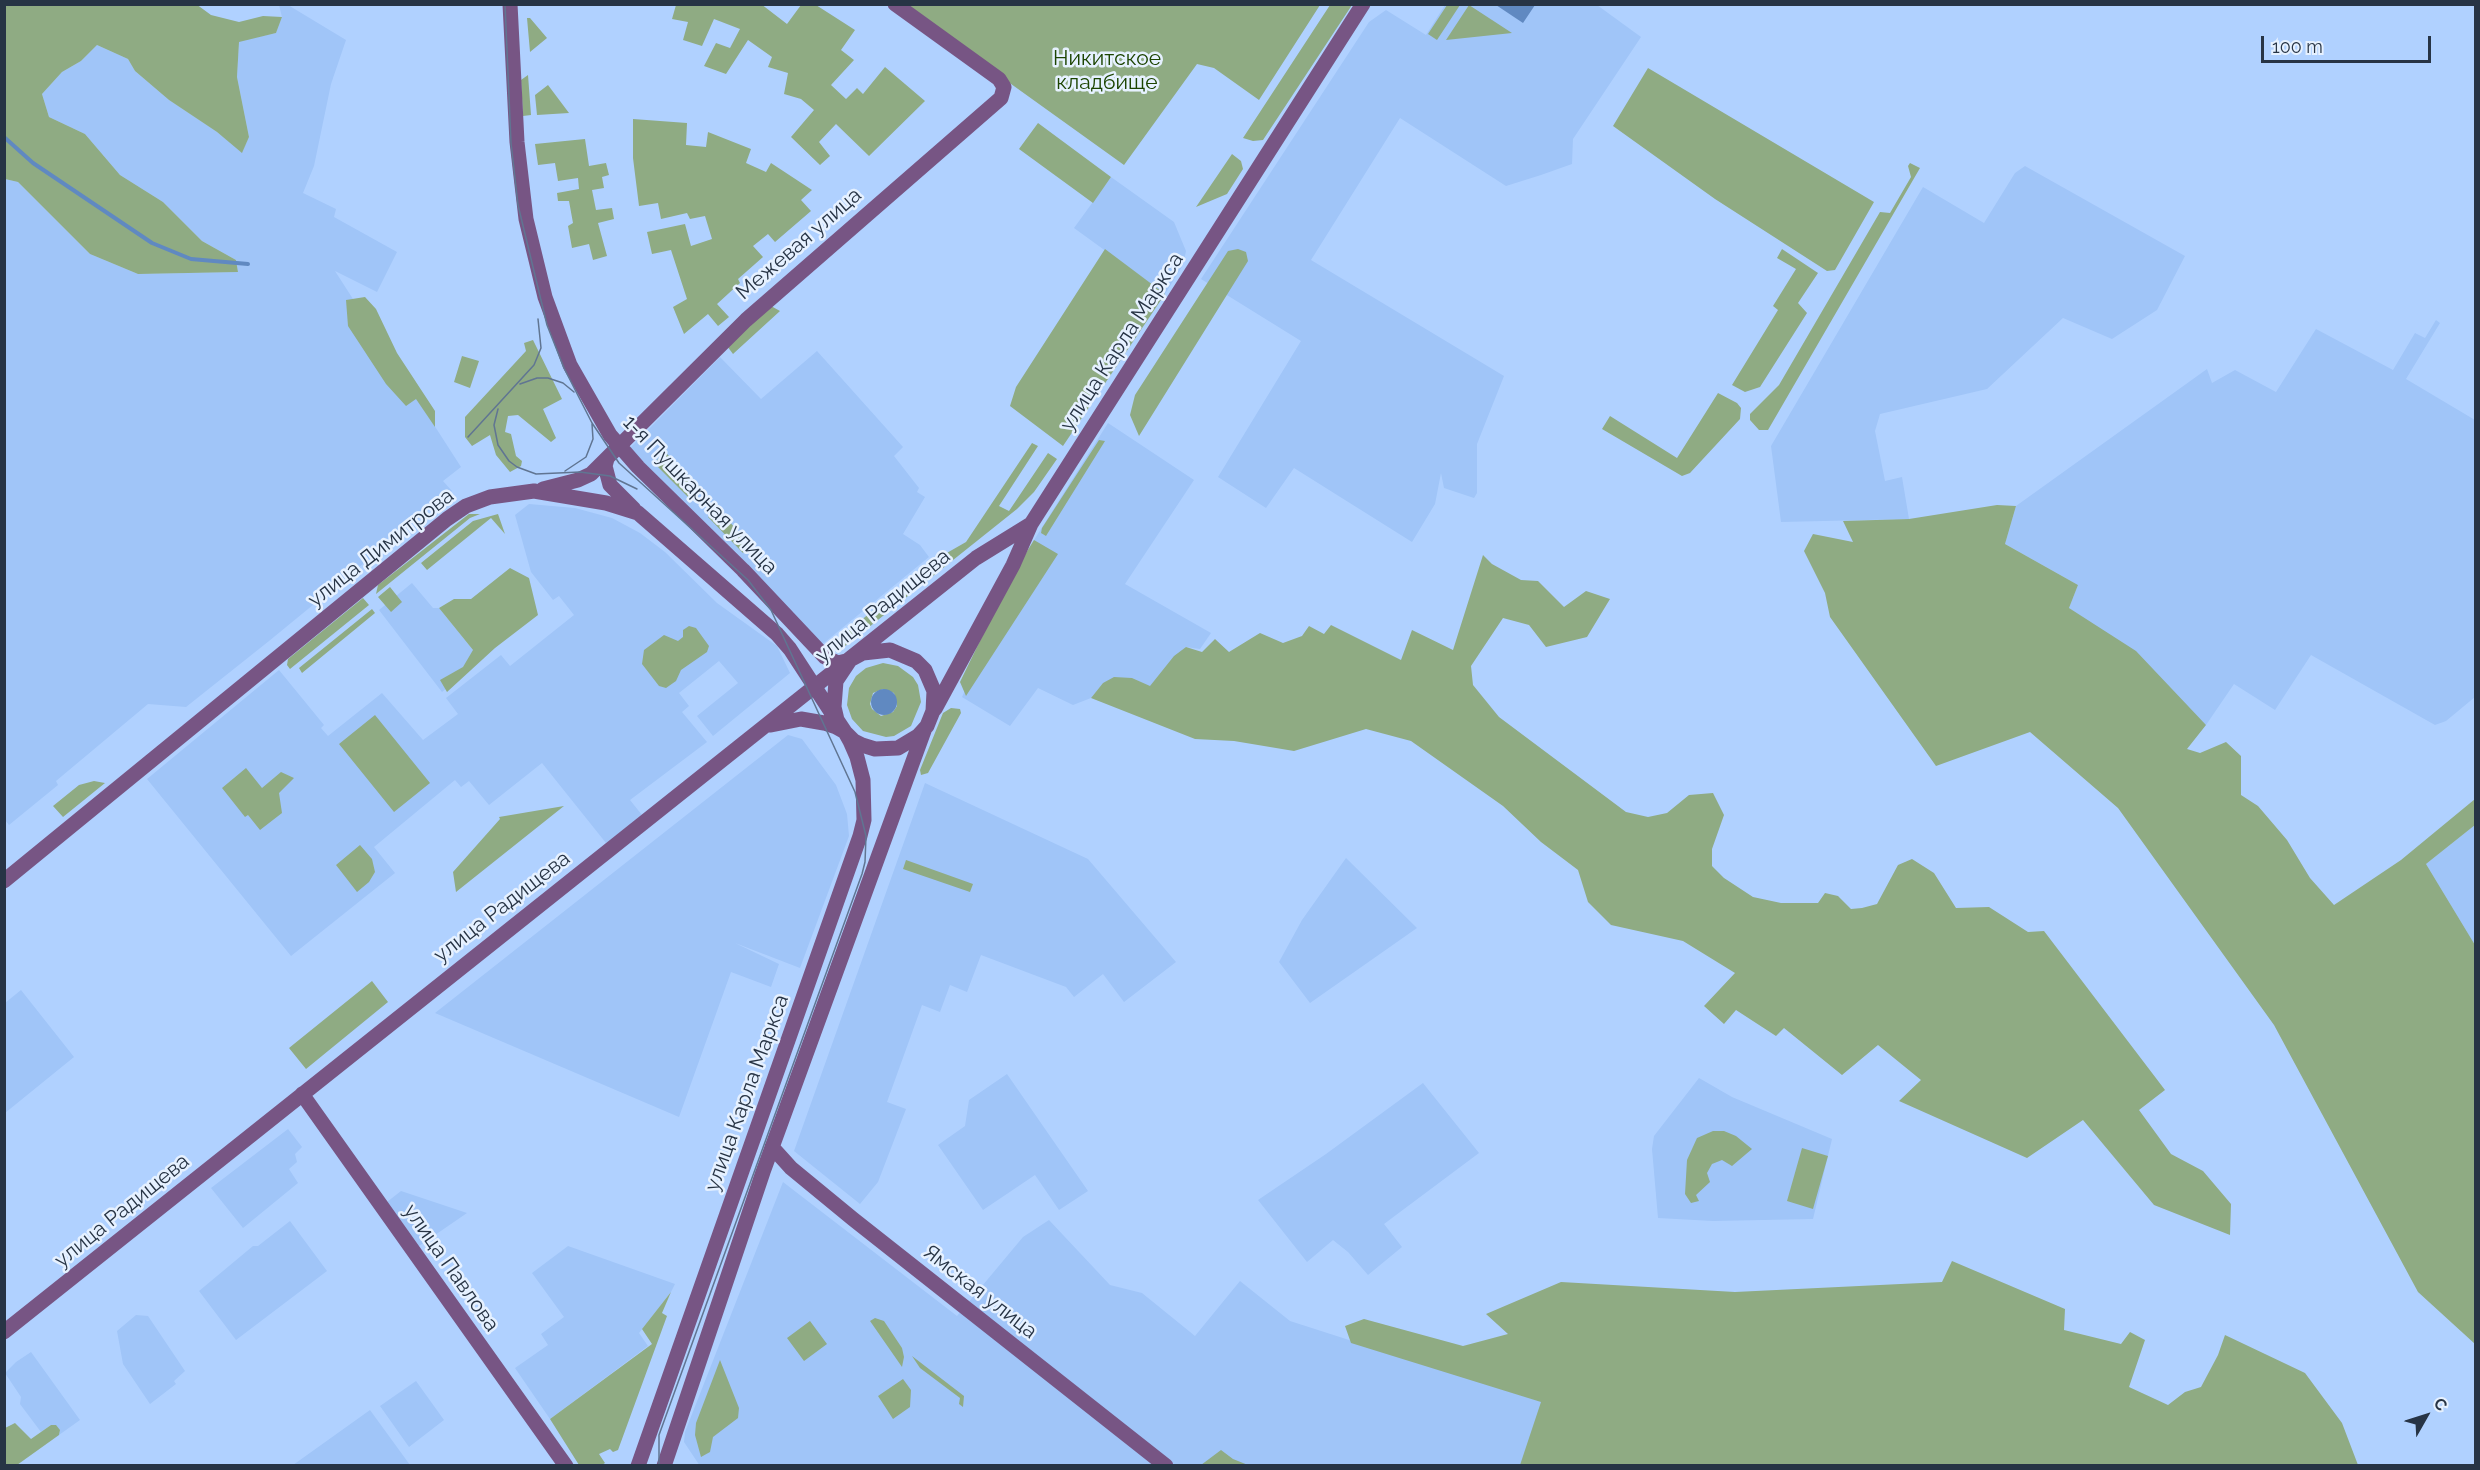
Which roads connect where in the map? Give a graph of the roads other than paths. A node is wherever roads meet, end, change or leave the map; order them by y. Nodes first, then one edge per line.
1 (510, 4) edge
2 (895, 4) edge
3 (1364, 4) edge
4 (619, 446) junction
5 (607, 459) junction
6 (534, 491) junction
7 (638, 513) junction
8 (1031, 524) junction
9 (743, 570) junction
10 (726, 590) junction
11 (850, 660) junction
12 (816, 687) junction
13 (933, 711) junction
14 (927, 726) junction
15 (845, 732) junction
16 (757, 733) junction
17 (4, 881) edge
18 (302, 1094) junction
19 (772, 1147) junction
20 (4, 1332) edge
21 (671, 1438) junction
22 (640, 1460) edge
23 (566, 1466) edge
24 (664, 1466) edge
25 (678, 1466) edge
26 (1166, 1466) edge

1 - 4 main road, 1-я Пушкарная улица
2 - 4 main road, Межевая улица
3 - 8 main road, улица Карла Маркса
4 - 5 main road
4 - 9 main road, 1-я Пушкарная улица
5 - 6 main road
5 - 7 main road
6 - 7 main road, улица Димитрова
6 - 17 main road, улица Димитрова
7 - 10 main road, улица Димитрова
8 - 11 main road, улица Радищева
8 - 13 main road, улица Карла Маркса
9 - 10 main road
9 - 11 main road, 1-я Пушкарная улица
10 - 12 main road, улица Димитрова
11 - 12 main road, улица Радищева
11 - 13 main road
11 - 15 main road
12 - 15 main road, улица Димитрова
12 - 16 main road, улица Радищева
13 - 14 main road, улица Карла Маркса
14 - 15 main road
14 - 19 main road, улица Карла Маркса
15 - 16 main road
15 - 22 main road, улица Карла Маркса
16 - 18 main road, улица Радищева
18 - 20 main road, улица Радищева
18 - 23 main road, улица Павлова
19 - 21 main road, улица Карла Маркса
19 - 26 main road, Ямская улица
21 - 24 main road, улица Карла Маркса
21 - 25 main road

